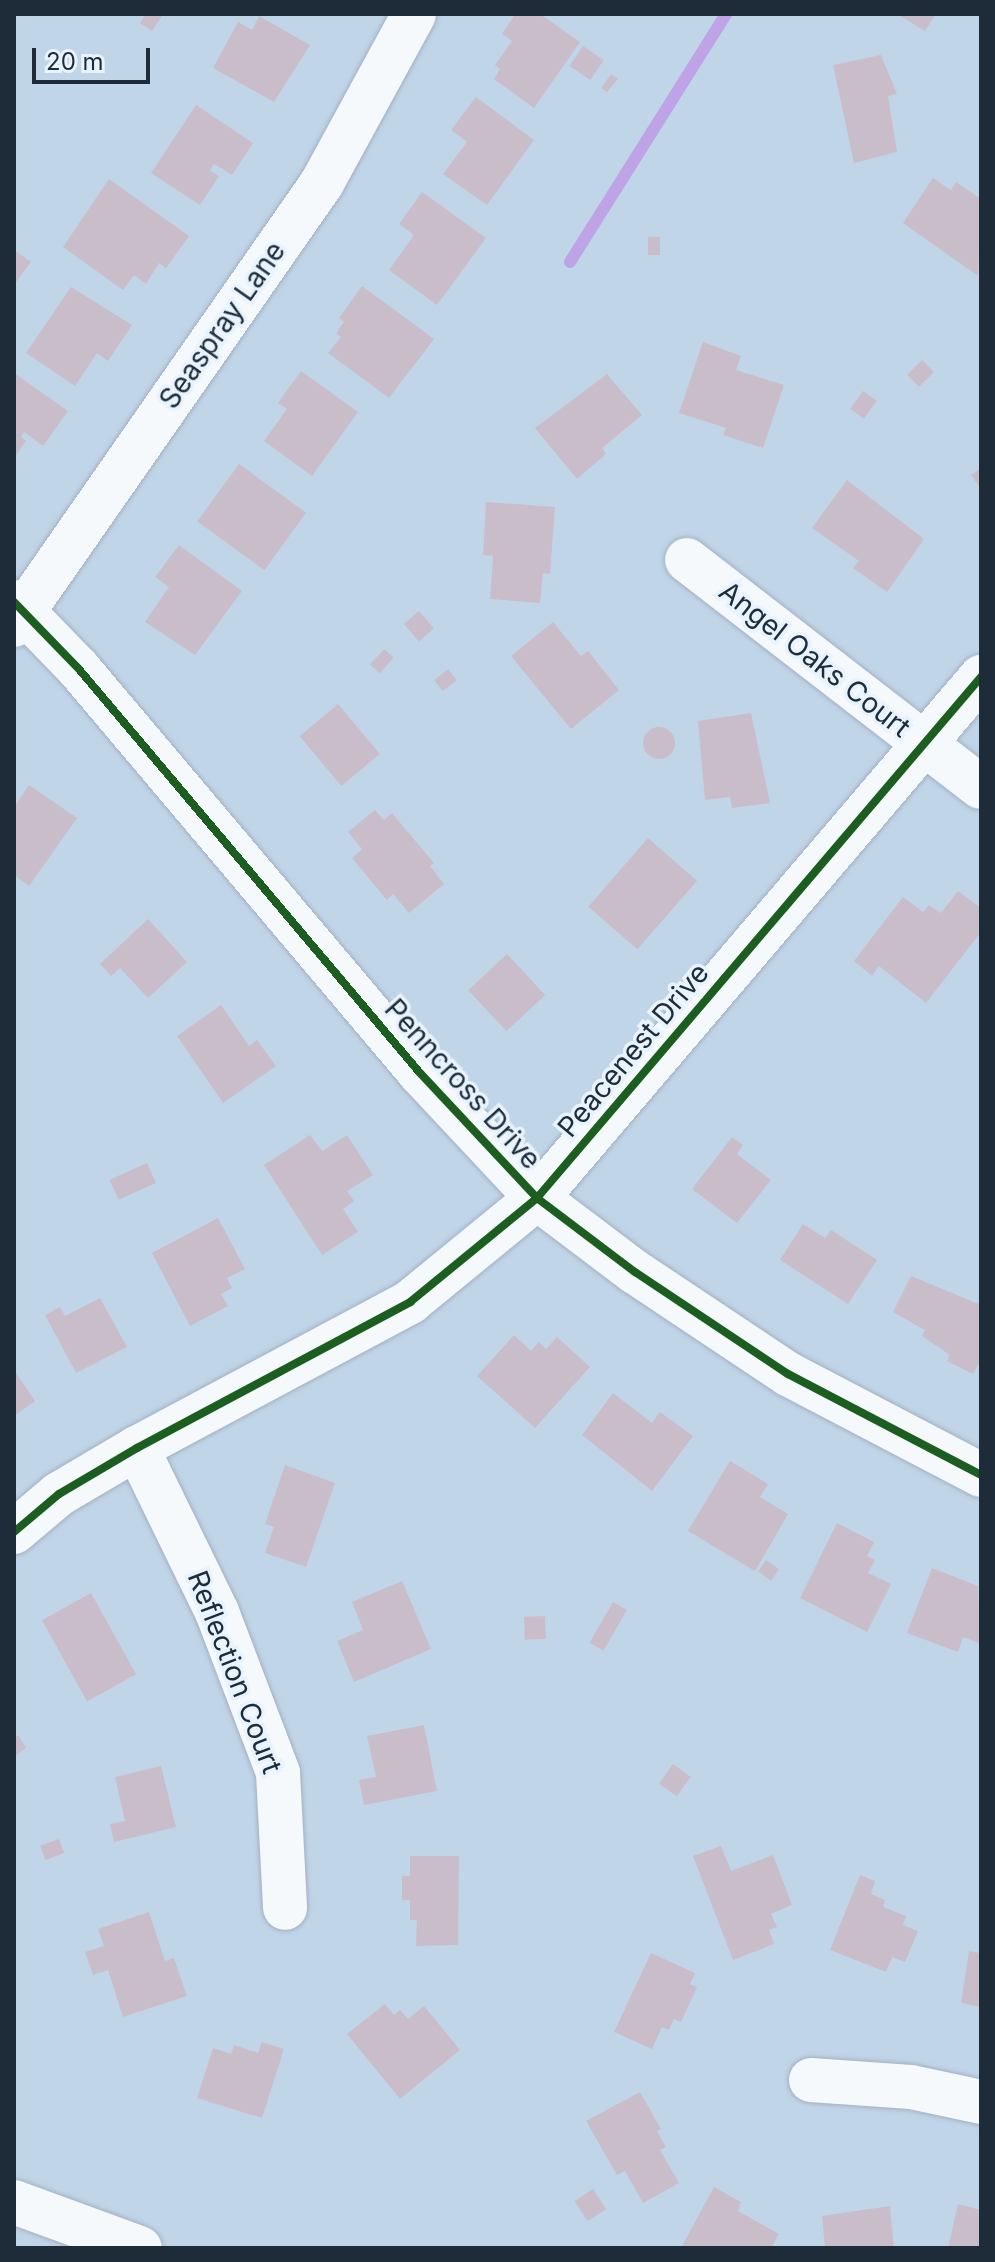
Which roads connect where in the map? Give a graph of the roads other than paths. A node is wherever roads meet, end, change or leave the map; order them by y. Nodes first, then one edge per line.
1 (414, 14) edge
2 (687, 560) dead end
3 (17, 613) edge
4 (981, 677) edge
5 (923, 742) junction
6 (981, 787) edge
7 (537, 1198) junction
8 (137, 1448) junction
9 (981, 1475) edge
10 (14, 1532) edge
11 (285, 1908) dead end
12 (811, 2080) dead end
13 (981, 2102) edge
14 (14, 2202) edge
15 (140, 2248) edge

1 - 3 street, Seaspray Lane
2 - 5 street, Angel Oaks Court
3 - 7 street, Penncross Drive
4 - 5 street, Peacenest Drive
5 - 6 street, Angel Oaks Court
5 - 7 street, Peacenest Drive
7 - 8 street, Peacenest Drive
7 - 9 street, Penncross Drive
8 - 10 street, Peacenest Drive
8 - 11 street, Reflection Court
12 - 13 street
14 - 15 street

